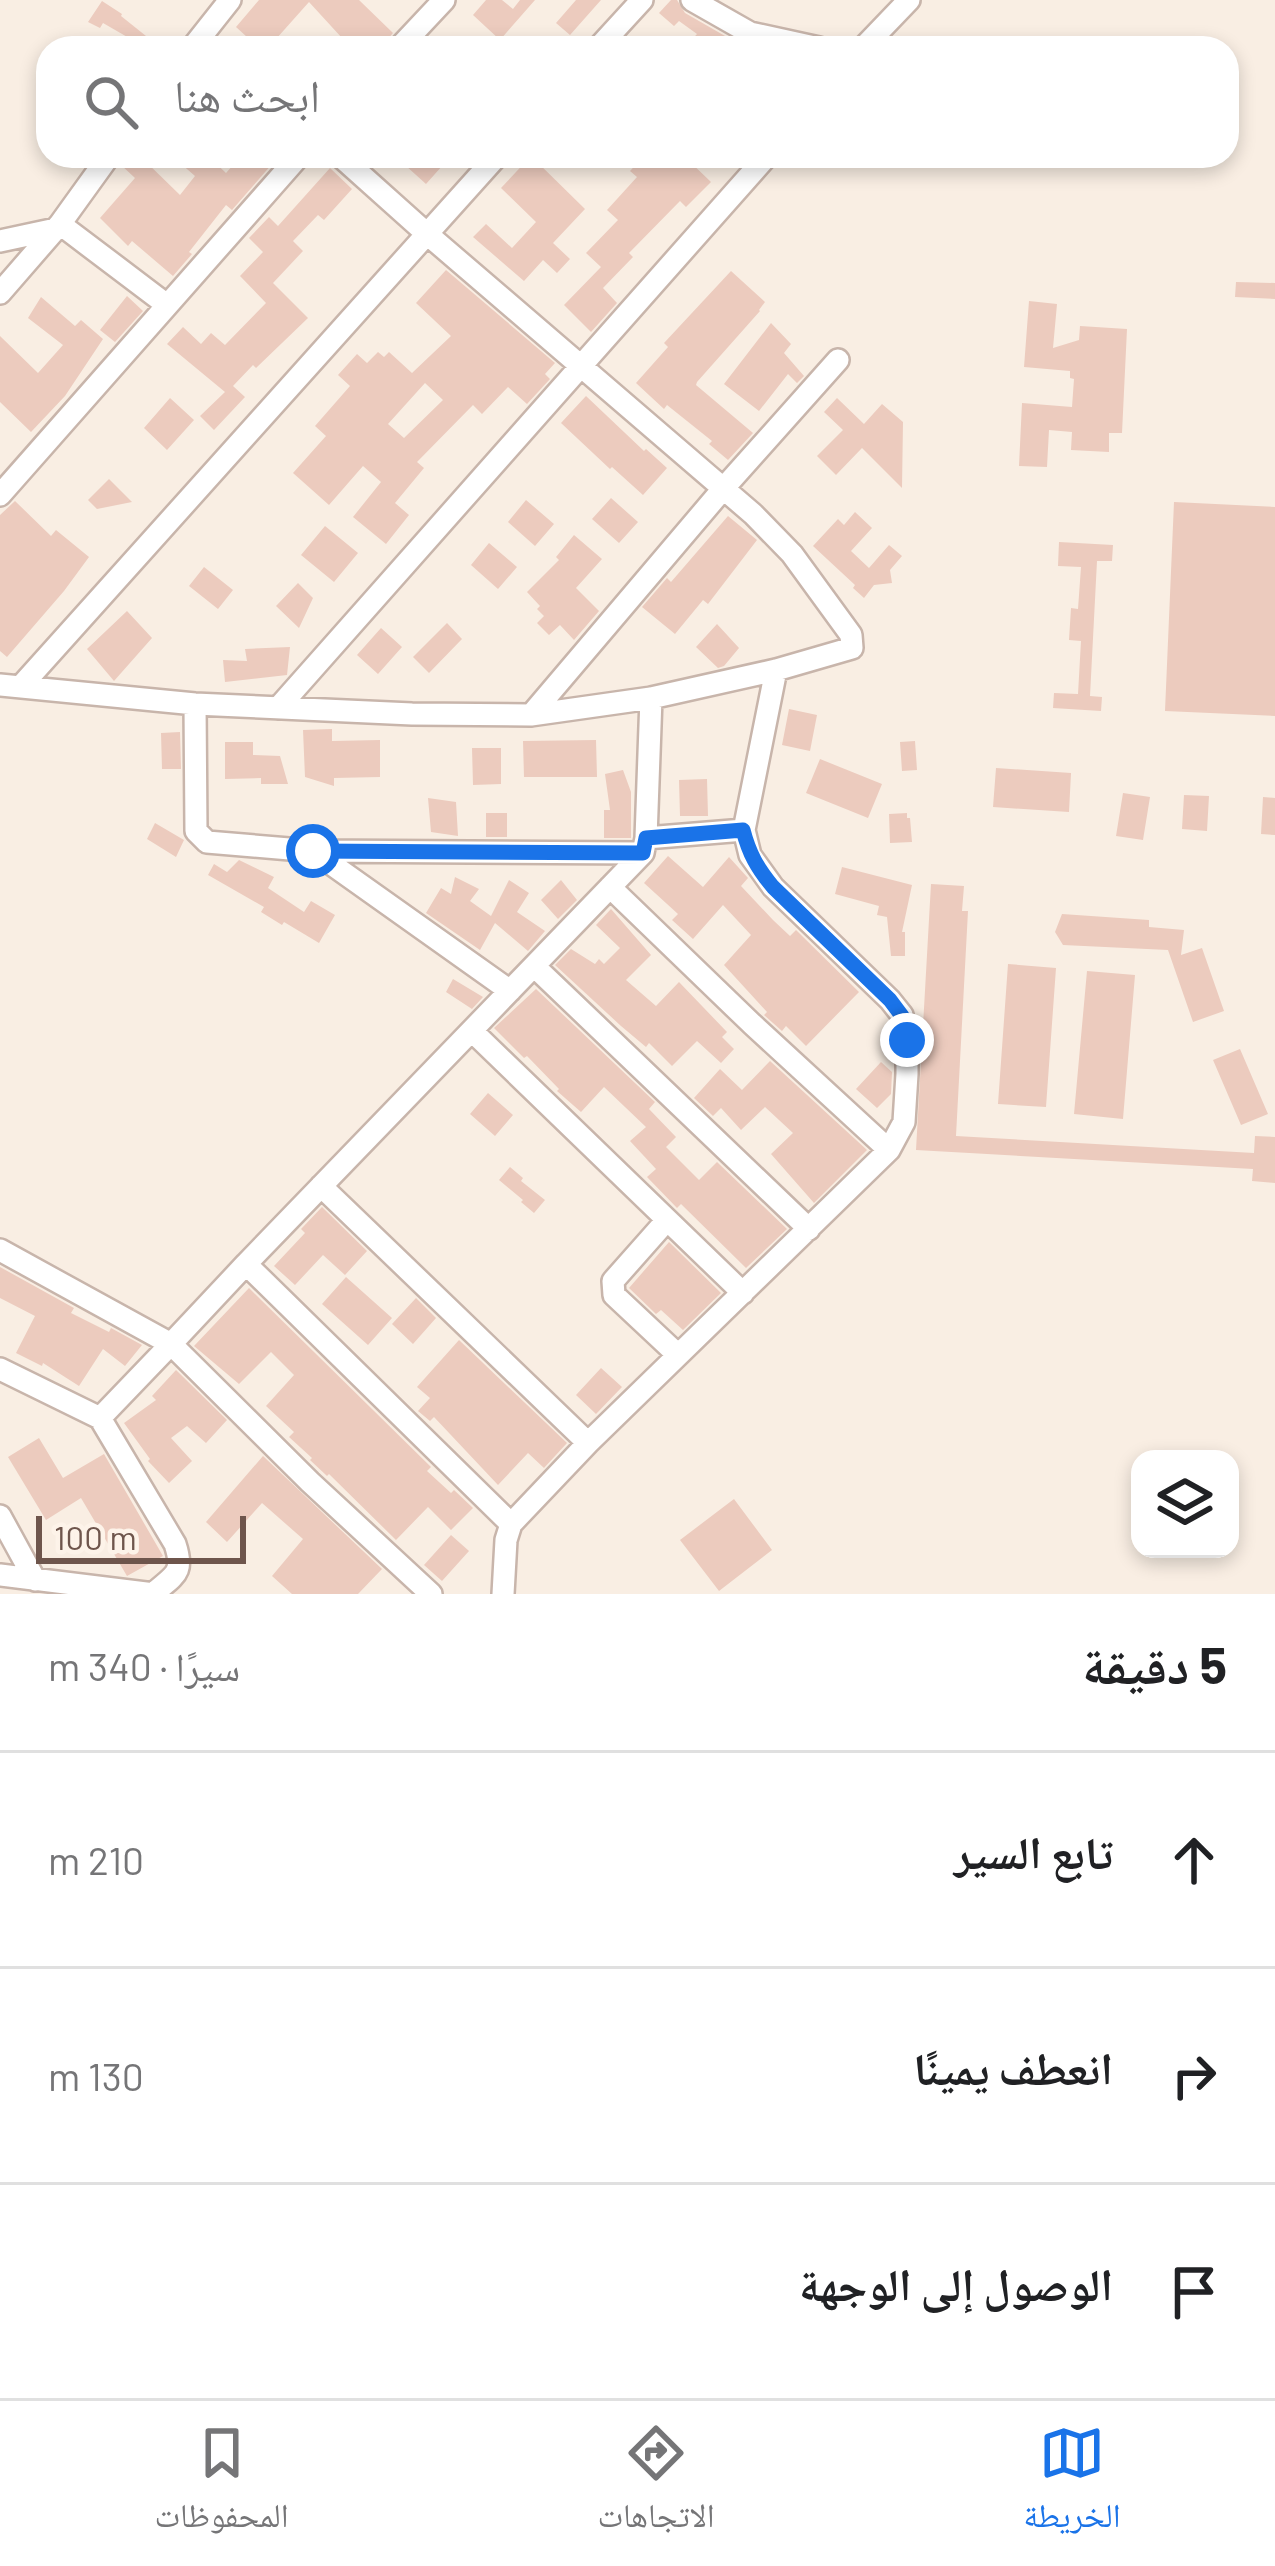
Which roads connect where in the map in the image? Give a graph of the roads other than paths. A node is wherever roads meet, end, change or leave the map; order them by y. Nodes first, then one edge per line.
1 (230, 0) edge
2 (444, 0) edge
3 (642, 0) edge
4 (692, 0) edge
5 (909, 0) edge
6 (210, 36) edge
7 (410, 36) edge
8 (609, 36) edge
9 (764, 36) edge
10 (874, 36) edge
11 (101, 168) edge
12 (287, 168) edge
13 (353, 168) edge
14 (486, 168) edge
15 (756, 168) edge
16 (58, 226) junction
17 (426, 233) junction
18 (0, 241) edge
19 (0, 293) edge
20 (167, 305) junction
21 (838, 360) dead end
22 (580, 366) junction
23 (722, 490) junction
24 (0, 494) edge
25 (776, 670) junction
26 (11, 685) edge
27 (651, 698) junction
28 (195, 704) junction
29 (278, 707) junction
30 (531, 715) junction
31 (743, 830) junction
32 (644, 845) junction
33 (313, 851) junction
34 (610, 887) junction
35 (534, 966) junction
36 (510, 991) junction
37 (472, 1031) junction
38 (890, 1150) junction
39 (321, 1186) junction
40 (668, 1220) junction
41 (809, 1229) junction
42 (0, 1250) edge
43 (246, 1264) junction
44 (743, 1293) junction
45 (171, 1344) junction
46 (679, 1355) junction
47 (0, 1370) edge
48 (100, 1418) junction
49 (588, 1443) junction
50 (0, 1516) edge
51 (511, 1524) junction
52 (0, 1575) edge
53 (35, 1580) junction
54 (147, 1594) edge
55 (431, 1594) edge
56 (503, 1594) edge

1 - 6 street
2 - 7 street
3 - 8 street
4 - 9 street
5 - 10 street
11 - 16 street
12 - 20 street
13 - 17 street
14 - 17 street
15 - 22 street
16 - 18 street
16 - 19 street
16 - 20 street
17 - 22 street
17 - 26 street
20 - 24 street
21 - 23 street
22 - 23 street
22 - 29 street
23 - 25 street
23 - 30 street
25 - 27 street
25 - 31 street
26 - 28 street
27 - 30 street
27 - 32 street
28 - 29 street
28 - 33 street
29 - 30 street
31 - 32 street
31 - 38 street
32 - 33 street
32 - 34 street
33 - 36 street
34 - 35 street
34 - 38 street
35 - 36 street
35 - 41 street
36 - 37 street
37 - 39 street
37 - 40 street
38 - 41 street
39 - 43 street
39 - 49 street
40 - 44 street
40 - 46 street
41 - 44 street
42 - 45 street
43 - 45 street
43 - 51 street
44 - 46 street
45 - 48 street
45 - 55 street
46 - 49 street
47 - 48 street
48 - 54 street
49 - 51 street
50 - 53 street
51 - 56 street
52 - 53 street
53 - 54 street

